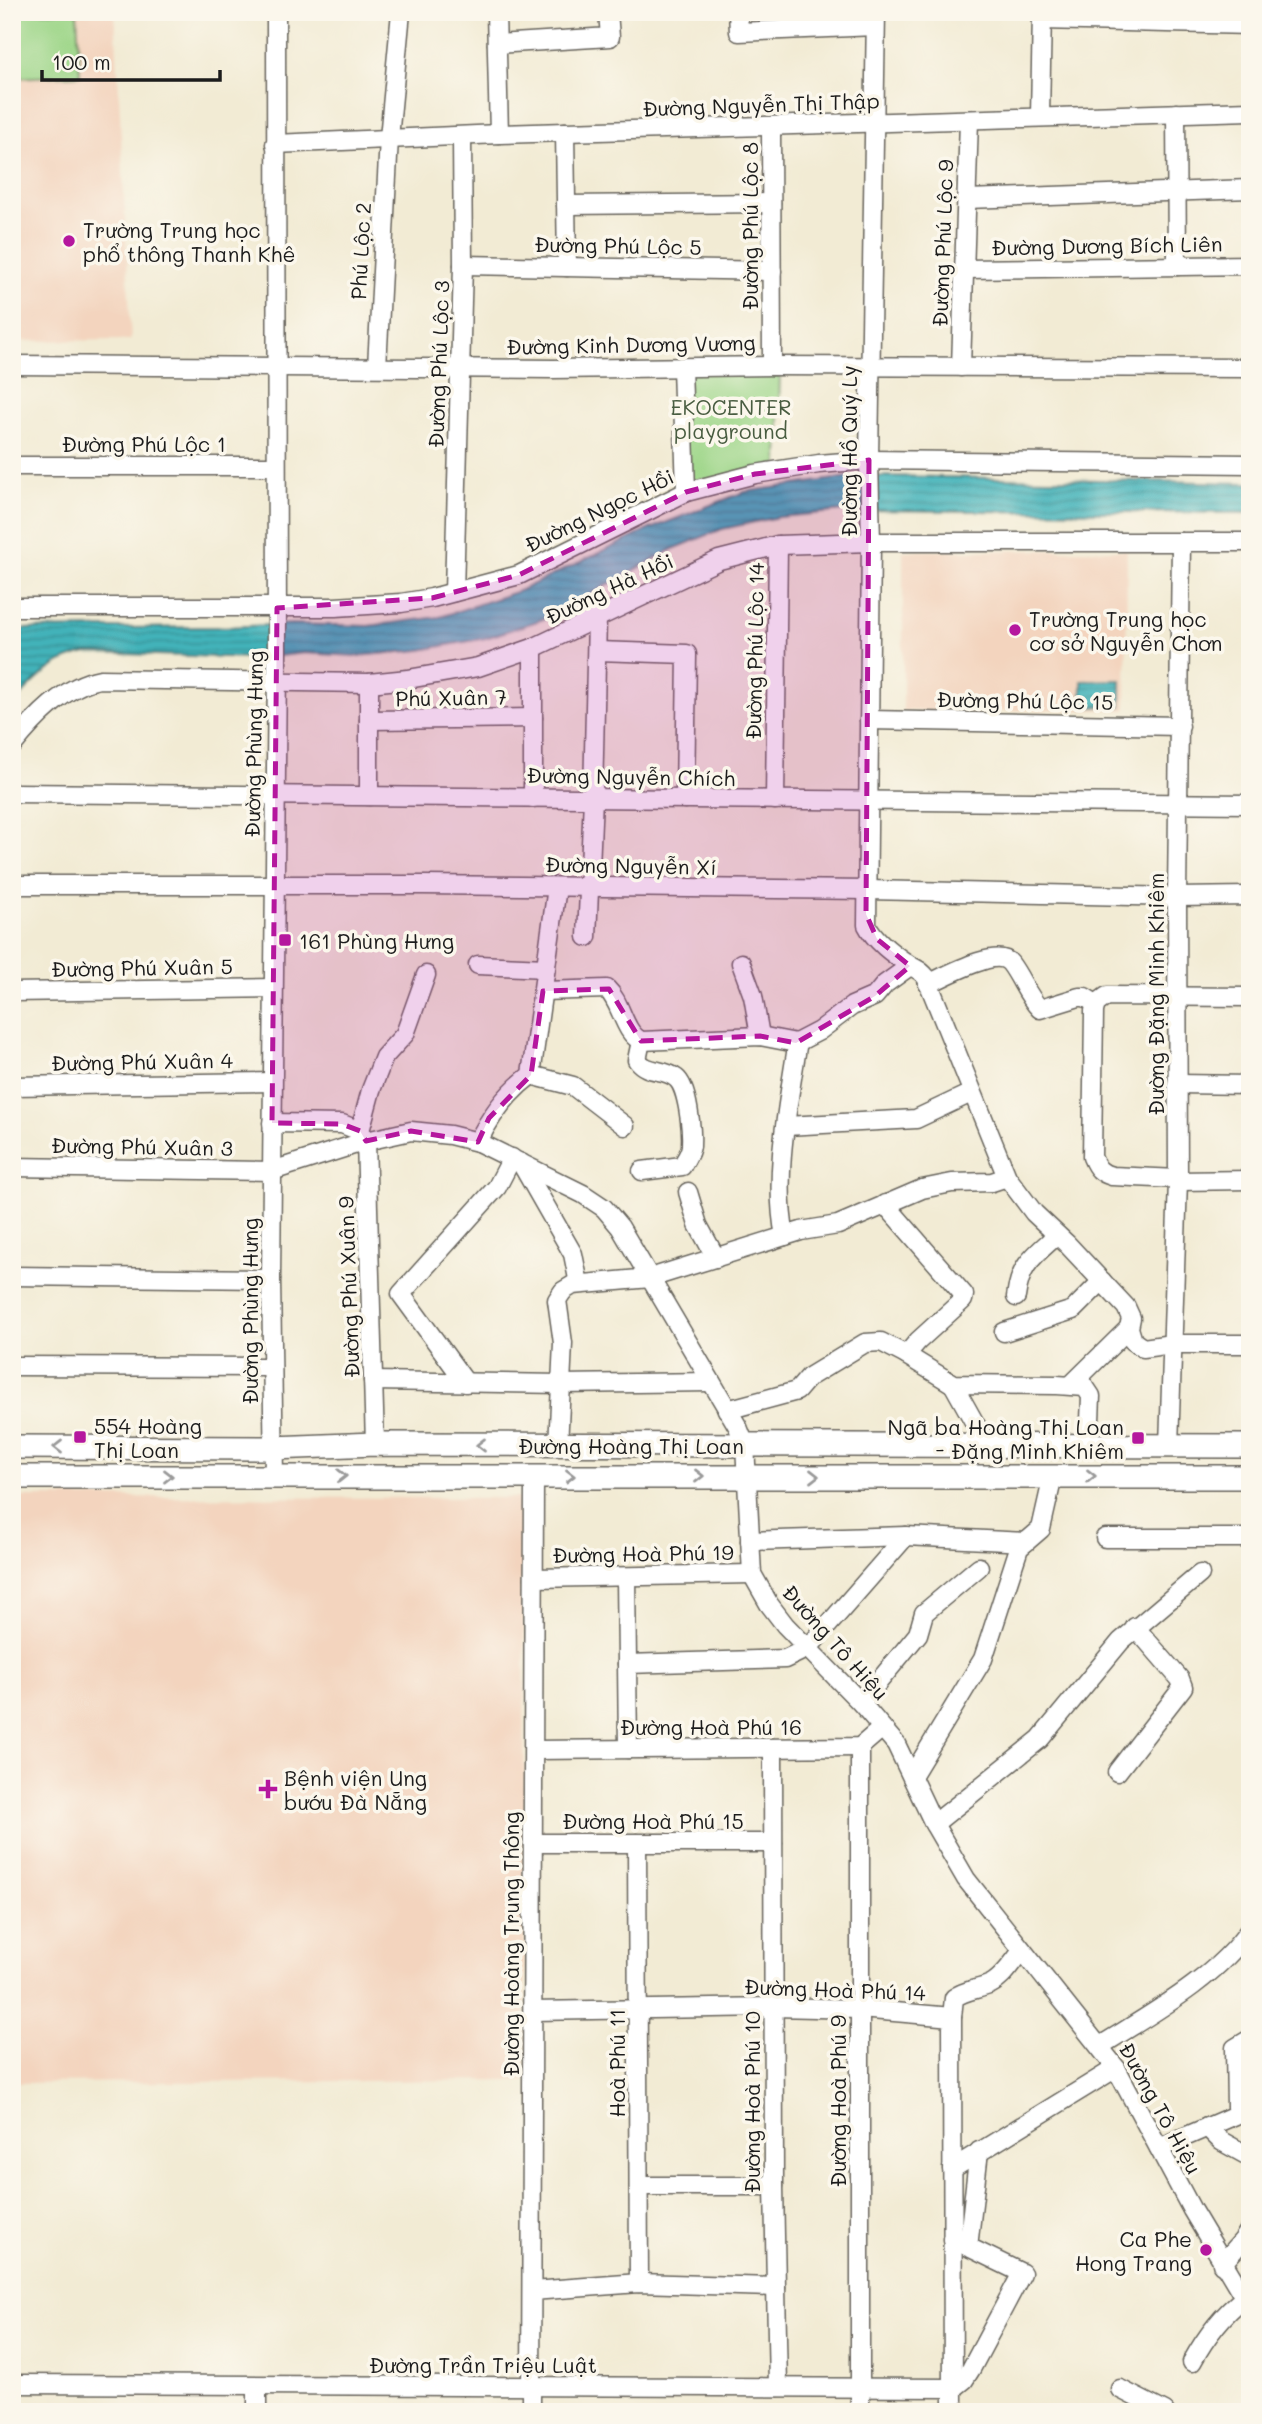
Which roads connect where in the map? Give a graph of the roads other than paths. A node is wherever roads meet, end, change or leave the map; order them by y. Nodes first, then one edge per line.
1 (275, 12) edge
2 (401, 12) edge
3 (496, 12) edge
4 (608, 12) edge
5 (738, 12) edge
6 (1042, 16) edge
7 (1112, 17) edge
8 (1154, 17) edge
9 (876, 19) edge
10 (1245, 20) edge
11 (497, 44) junction
12 (1250, 111) edge
13 (1176, 113) junction
14 (1040, 116) junction
15 (969, 120) junction
16 (874, 123) junction
17 (771, 127) junction
18 (565, 132) junction
19 (499, 134) junction
20 (463, 137) junction
21 (389, 138) junction
22 (275, 144) junction
23 (1250, 189) edge
24 (1177, 191) junction
25 (966, 199) junction
26 (771, 203) junction
27 (566, 205) junction
28 (463, 264) junction
29 (1250, 265) edge
30 (1177, 266) junction
31 (567, 267) junction
32 (964, 269) junction
33 (772, 271) junction
34 (12, 365) edge
35 (772, 366) junction
36 (870, 366) junction
37 (276, 367) junction
38 (682, 367) junction
39 (961, 367) junction
40 (377, 368) junction
41 (460, 368) junction
42 (1250, 368) edge
43 (1250, 464) edge
44 (12, 466) edge
45 (276, 466) junction
46 (869, 466) junction
47 (686, 492) junction
48 (871, 542) junction
49 (1181, 542) junction
50 (1250, 542) edge
51 (778, 545) junction
52 (454, 592) junction
53 (12, 607) edge
54 (277, 614) junction
55 (597, 618) junction
56 (533, 648) junction
57 (597, 651) junction
58 (277, 673) junction
59 (369, 682) junction
60 (533, 718) junction
61 (369, 720) junction
62 (869, 720) junction
63 (1180, 726) junction
64 (12, 746) edge
65 (12, 793) edge
66 (276, 796) junction
67 (369, 796) junction
68 (533, 797) junction
69 (593, 798) junction
70 (685, 799) junction
71 (775, 800) junction
72 (868, 801) junction
73 (1178, 804) junction
74 (1250, 804) edge
75 (12, 886) edge
76 (274, 887) junction
77 (557, 887) junction
78 (591, 887) junction
79 (869, 890) junction
80 (1250, 896) edge
81 (1177, 897) junction
82 (587, 937) dead end
83 (741, 963) dead end
84 (478, 964) dead end
85 (910, 966) junction
86 (546, 968) junction
87 (426, 975) dead end
88 (928, 984) junction
89 (273, 988) junction
90 (543, 991) junction
91 (12, 992) edge
92 (1177, 996) junction
93 (1250, 997) edge
94 (1096, 1004) junction
95 (760, 1036) junction
96 (640, 1041) junction
97 (796, 1043) junction
98 (531, 1075) junction
99 (272, 1082) junction
100 (1177, 1084) junction
101 (1250, 1085) edge
102 (12, 1086) edge
103 (971, 1093) junction
104 (272, 1123) junction
105 (625, 1126) dead end
106 (786, 1126) junction
107 (363, 1136) junction
108 (478, 1142) junction
109 (517, 1161) junction
110 (12, 1167) edge
111 (272, 1171) junction
112 (642, 1171) dead end
113 (1007, 1177) junction
114 (1178, 1180) junction
115 (1250, 1181) edge
116 (688, 1192) dead end
117 (885, 1204) junction
118 (793, 1234) junction
119 (1057, 1235) junction
120 (716, 1258) junction
121 (12, 1276) edge
122 (650, 1278) junction
123 (271, 1279) junction
124 (1102, 1281) junction
125 (579, 1284) junction
126 (401, 1294) junction
127 (371, 1296) junction
128 (1016, 1297) dead end
129 (1129, 1328) junction
130 (1004, 1332) dead end
131 (1172, 1344) junction
132 (1250, 1344) edge
133 (906, 1355) junction
134 (12, 1366) edge
135 (272, 1367) junction
136 (373, 1381) junction
137 (711, 1382) junction
138 (466, 1383) junction
139 (561, 1384) junction
140 (953, 1384) junction
141 (1071, 1385) junction
142 (727, 1410) junction
143 (375, 1444) junction
144 (745, 1445) junction
145 (558, 1446) junction
146 (987, 1446) junction
147 (1089, 1446) junction
148 (1169, 1446) junction
149 (1250, 1446) edge
150 (12, 1447) edge
151 (273, 1448) junction
152 (746, 1475) junction
153 (274, 1476) junction
154 (534, 1476) junction
155 (1052, 1476) junction
156 (12, 1477) edge
157 (1250, 1477) edge
158 (905, 1536) junction
159 (1105, 1538) dead end
160 (1250, 1538) edge
161 (750, 1541) junction
162 (1026, 1542) junction
163 (979, 1567) dead end
164 (752, 1574) junction
165 (1200, 1574) dead end
166 (626, 1577) junction
167 (534, 1578) junction
168 (1135, 1628) junction
169 (808, 1648) junction
170 (627, 1664) junction
171 (861, 1703) junction
172 (883, 1728) junction
173 (860, 1747) junction
174 (773, 1748) junction
175 (628, 1749) junction
176 (534, 1750) junction
177 (1117, 1772) dead end
178 (912, 1776) junction
179 (934, 1824) junction
180 (533, 1843) junction
181 (637, 1843) junction
182 (773, 1843) junction
183 (1250, 1930) edge
184 (1244, 1950) edge
185 (1023, 1951) junction
186 (773, 2007) junction
187 (638, 2009) junction
188 (860, 2009) junction
189 (533, 2011) junction
190 (952, 2017) junction
191 (1250, 2039) edge
192 (1100, 2046) junction
193 (1116, 2068) junction
194 (1207, 2127) junction
195 (1159, 2148) junction
196 (979, 2151) junction
197 (1250, 2157) edge
198 (952, 2169) junction
199 (639, 2186) junction
200 (774, 2186) junction
201 (1250, 2229) edge
202 (960, 2243) junction
203 (1222, 2264) junction
204 (639, 2283) junction
205 (776, 2287) junction
206 (532, 2291) junction
207 (1247, 2303) edge
208 (1192, 2362) dead end
209 (12, 2384) edge
210 (257, 2386) junction
211 (860, 2386) junction
212 (531, 2387) junction
213 (778, 2387) junction
214 (954, 2388) junction
215 (1120, 2389) dead end
216 (257, 2412) edge
217 (531, 2412) edge
218 (860, 2412) edge
219 (953, 2412) edge
220 (1165, 2412) edge

1 - 22 street, Đường Phùng Hưng
2 - 21 street, Phú Lộc 2
3 - 11 street
4 - 11 street
5 - 9 street
6 - 7 street
6 - 14 street
7 - 8 street
8 - 10 street
9 - 16 street, Đường Hồ Quý Ly
11 - 19 street
12 - 13 street, Đường Nguyễn Thị Thập
13 - 14 street, Đường Nguyễn Thị Thập
13 - 24 street
14 - 15 street, Đường Nguyễn Thị Thập
15 - 16 street, Đường Nguyễn Thị Thập
15 - 25 street, Đường Phú Lộc 9
16 - 17 street, Đường Nguyễn Thị Thập
16 - 36 street, Đường Hồ Quý Ly
17 - 18 street, Đường Nguyễn Thị Thập
17 - 26 street, Đường Phú Lộc 8
18 - 19 street, Đường Nguyễn Thị Thập
18 - 27 street
19 - 20 street, Đường Nguyễn Thị Thập
20 - 21 street, Đường Nguyễn Thị Thập
20 - 28 street, Đường Phú Lộc 3
21 - 22 street, Đường Nguyễn Thị Thập
21 - 40 street, Phú Lộc 2
22 - 37 street, Đường Phùng Hưng
23 - 24 street
24 - 25 street
24 - 30 street
25 - 32 street, Đường Phú Lộc 9
26 - 27 street
26 - 33 street, Đường Phú Lộc 8
27 - 31 street
28 - 31 street, Đường Phú Lộc 5
28 - 41 street, Đường Phú Lộc 3
29 - 30 street, Đường Dương Bích Liên
30 - 32 street, Đường Dương Bích Liên
31 - 33 street, Đường Phú Lộc 5
32 - 39 street, Đường Phú Lộc 9
33 - 35 street, Đường Phú Lộc 8
34 - 37 street, Đường Kinh Dương Vương
35 - 36 street, Đường Kinh Dương Vương
35 - 38 street, Đường Kinh Dương Vương
36 - 39 street, Đường Kinh Dương Vương
36 - 46 street, Đường Hồ Quý Ly
37 - 40 street, Đường Kinh Dương Vương
37 - 45 street, Đường Phùng Hưng
38 - 41 street, Đường Kinh Dương Vương
38 - 47 street
39 - 42 street, Đường Kinh Dương Vương
40 - 41 street, Đường Kinh Dương Vương
41 - 52 street, Đường Phú Lộc 3
43 - 46 street, Đường Ngọc Hồi
44 - 45 street, Đường Phú Lộc 1
45 - 54 street, Đường Phùng Hưng
46 - 47 street, Đường Ngọc Hồi
46 - 48 street, Đường Hồ Quý Ly
47 - 52 street, Đường Ngọc Hồi
48 - 49 street, Đường Hà Hồi
48 - 51 street, Đường Hà Hồi
48 - 62 street, Đường Hồ Quý Ly
49 - 50 street, Đường Hà Hồi
49 - 63 street, Đường Đặng Minh Khiêm
51 - 55 street, Đường Hà Hồi
51 - 71 street, Đường Phú Lộc 14
52 - 54 street, Đường Ngọc Hồi
53 - 54 street, Đường Ngọc Hồi
54 - 58 street, Đường Phùng Hưng
55 - 56 street, Đường Hà Hồi
55 - 57 street
56 - 59 street, Đường Hà Hồi
56 - 60 street
57 - 69 street
57 - 70 street
58 - 59 street, Đường Hà Hồi
58 - 64 street, Đường Hà Hồi
58 - 66 street, Đường Phùng Hưng
59 - 61 street
60 - 61 street, Phú Xuân 7
60 - 68 street
61 - 67 street
62 - 63 street, Đường Phú Lộc 15
62 - 72 street, Đường Hồ Quý Ly
63 - 73 street, Đường Đặng Minh Khiêm
65 - 66 street, Đường Nguyễn Chích
66 - 67 street, Đường Nguyễn Chích
66 - 76 street, Đường Phùng Hưng
67 - 68 street, Đường Nguyễn Chích
68 - 69 street, Đường Nguyễn Chích
69 - 70 street, Đường Nguyễn Chích
69 - 78 street
70 - 71 street, Đường Nguyễn Chích
71 - 72 street, Đường Nguyễn Chích
72 - 73 street, Đường Nguyễn Chích
72 - 79 street, Đường Hồ Quý Ly
73 - 74 street, Đường Nguyễn Chích
73 - 81 street, Đường Đặng Minh Khiêm
75 - 76 street, Đường Nguyễn Xí
76 - 77 street, Đường Nguyễn Xí
76 - 89 street, Đường Phùng Hưng
77 - 78 street, Đường Nguyễn Xí
77 - 86 street
78 - 79 street, Đường Nguyễn Xí
78 - 82 street
79 - 81 street, Đường Nguyễn Xí
79 - 85 street, Đường Hồ Quý Ly
80 - 81 street, Đường Nguyễn Xí
81 - 92 street, Đường Đặng Minh Khiêm
83 - 95 street
84 - 86 street
85 - 88 street, Đường Hồ Quý Ly
85 - 97 street
86 - 90 street
87 - 107 street, Đường Phú Xuân 9
88 - 94 street
88 - 103 street
89 - 91 street, Đường Phú Xuân 5
89 - 99 street, Đường Phùng Hưng
90 - 96 street
90 - 98 street
92 - 93 street
92 - 94 street
92 - 100 street, Đường Đặng Minh Khiêm
94 - 114 street
95 - 96 street
95 - 97 street
96 - 112 street
97 - 106 street
98 - 105 street
98 - 108 street
99 - 102 street, Đường Phú Xuân 4
99 - 104 street, Đường Phùng Hưng
100 - 101 street
100 - 114 street, Đường Đặng Minh Khiêm
103 - 106 street
103 - 113 street
104 - 107 street
104 - 111 street, Đường Phùng Hưng
106 - 118 street
107 - 108 street, Đường Tô Hiệu
107 - 111 street, Đường Tô Hiệu
107 - 127 street, Đường Phú Xuân 9
108 - 109 street, Đường Tô Hiệu
109 - 122 street, Đường Tô Hiệu
109 - 125 street
109 - 126 street
110 - 111 street, Đường Phú Xuân 3
111 - 123 street, Đường Phùng Hưng
113 - 117 street
113 - 119 street
114 - 115 street
114 - 131 street, Đường Đặng Minh Khiêm
116 - 120 street
117 - 118 street
117 - 133 street
118 - 120 street
119 - 124 street
119 - 128 street
120 - 122 street
121 - 123 street
122 - 125 street
122 - 137 street, Đường Tô Hiệu
123 - 135 street, Đường Phùng Hưng
124 - 129 street
124 - 130 street
125 - 139 street
126 - 127 street
126 - 138 street
127 - 136 street, Đường Phú Xuân 9
129 - 131 street
129 - 141 street
131 - 132 street
131 - 148 street, Đường Đặng Minh Khiêm
133 - 140 street
133 - 142 street
134 - 135 street
135 - 151 street, Đường Phùng Hưng
136 - 138 street
136 - 143 street, Đường Phú Xuân 9
137 - 139 street
137 - 142 street, Đường Tô Hiệu
138 - 139 street
139 - 145 street
140 - 141 street
140 - 146 street
141 - 147 street
142 - 144 street, Đường Tô Hiệu
145 -> 143 main road, Đường Hoàng Thị Loan
143 - 151 main road, Đường Hoàng Thị Loan
144 - 145 main road, Đường Hoàng Thị Loan
144 - 146 main road, Đường Hoàng Thị Loan
144 - 152 street, Đường Tô Hiệu
146 - 147 main road, Đường Hoàng Thị Loan
147 - 148 main road, Đường Hoàng Thị Loan
148 - 149 main road, Đường Hoàng Thị Loan
151 -> 150 main road, Đường Hoàng Thị Loan
151 - 153 street, Đường Phùng Hưng
154 -> 152 main road, Đường Hoàng Thị Loan
152 -> 155 main road, Đường Hoàng Thị Loan
152 - 161 street, Đường Tô Hiệu
153 -> 154 main road, Đường Hoàng Thị Loan
156 -> 153 main road, Đường Hoàng Thị Loan
154 - 167 street, Đường Hoàng Trung Thông
155 -> 157 main road, Đường Hoàng Thị Loan
155 - 162 street
158 - 161 street
158 - 162 street
158 - 169 street
159 - 160 street
161 - 164 street, Đường Tô Hiệu
162 - 178 street
163 - 171 street
164 - 166 street, Đường Hoà Phú 19
164 - 169 street, Đường Tô Hiệu
165 - 168 street
166 - 167 street, Đường Hoà Phú 19
166 - 170 street
167 - 176 street, Đường Hoàng Trung Thông
168 - 177 street
168 - 179 street
169 - 170 street
169 - 171 street, Đường Tô Hiệu
170 - 175 street
171 - 172 street, Đường Tô Hiệu
172 - 173 street
172 - 178 street, Đường Tô Hiệu
173 - 174 street, Đường Hoà Phú 16
173 - 188 street, Đường Hoà Phú 9
174 - 175 street, Đường Hoà Phú 16
174 - 182 street, Đường Hoà Phú 10
175 - 176 street, Đường Hoà Phú 16
176 - 180 street, Đường Hoàng Trung Thông
178 - 179 street, Đường Tô Hiệu
179 - 185 street, Đường Tô Hiệu
180 - 181 street, Đường Hoà Phú 15
180 - 189 street, Đường Hoàng Trung Thông
181 - 182 street, Đường Hoà Phú 15
181 - 187 street, Hoà Phú 11
182 - 186 street, Đường Hoà Phú 10
183 - 184 street
184 - 192 street
185 - 190 street
185 - 192 street, Đường Tô Hiệu
186 - 187 street, Đường Hoà Phú 14
186 - 188 street, Đường Hoà Phú 14
186 - 200 street, Đường Hoà Phú 10
187 - 189 street, Đường Hoà Phú 14
187 - 199 street, Hoà Phú 11
188 - 190 street, Đường Hoà Phú 14
188 - 211 street, Đường Hoà Phú 9
189 - 206 street, Đường Hoàng Trung Thông
190 - 198 street, Đường Hoà Phú 14
191 - 194 street
192 - 193 street, Đường Tô Hiệu
193 - 195 street, Đường Tô Hiệu
193 - 196 street
194 - 195 street
194 - 197 street
195 - 203 street, Đường Tô Hiệu
196 - 198 street
196 - 202 street
198 - 202 street, Đường Hoà Phú 14
199 - 200 street
199 - 204 street, Hoà Phú 11
200 - 205 street, Đường Hoà Phú 10
201 - 203 street
202 - 214 street, Đường Hoà Phú 14
202 - 214 street
203 - 207 street, Đường Tô Hiệu
204 - 205 street
204 - 206 street
205 - 213 street, Đường Hoà Phú 10
206 - 212 street, Đường Hoàng Trung Thông
207 - 208 street
209 - 210 street, Đường Trần Triệu Luật
210 - 212 street, Đường Trần Triệu Luật
210 - 216 street
211 - 213 street, Đường Trần Triệu Luật
211 - 214 street, Đường Trần Triệu Luật
211 - 218 street, Đường Hoà Phú 9
212 - 213 street, Đường Trần Triệu Luật
212 - 217 street, Đường Hoàng Trung Thông
214 - 219 street, Đường Hoà Phú 14
215 - 220 street

